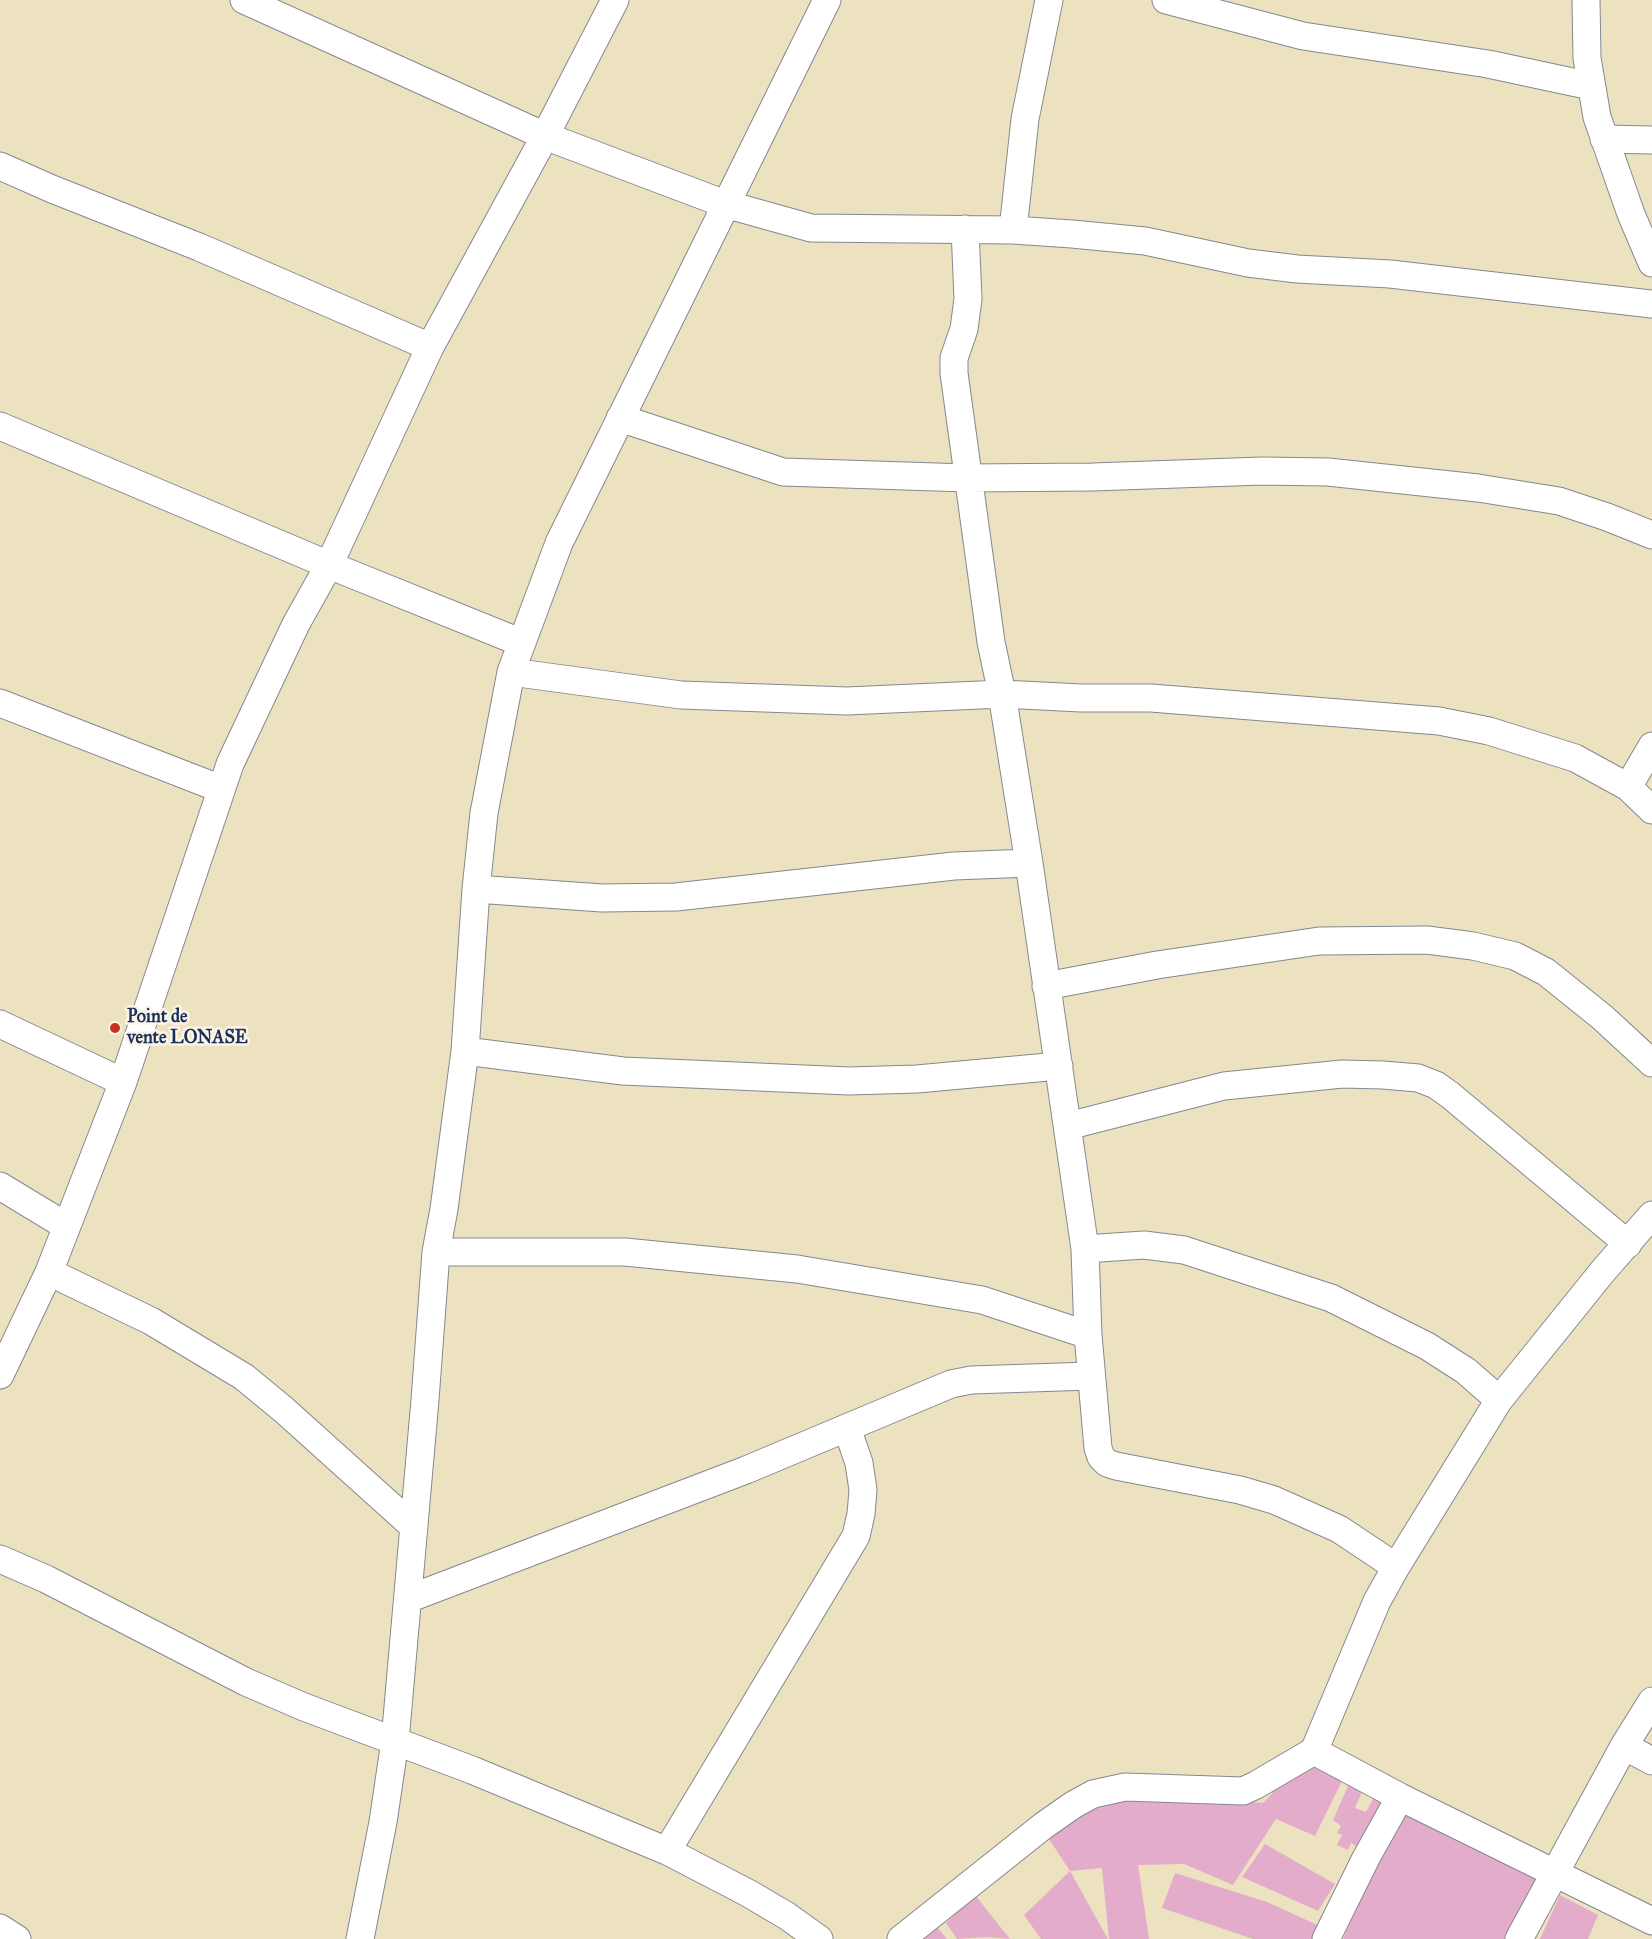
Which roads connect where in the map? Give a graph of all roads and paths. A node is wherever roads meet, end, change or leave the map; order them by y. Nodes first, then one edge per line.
1 (244, 0) edge
2 (615, 0) edge
3 (827, 0) edge
4 (1049, 0) edge
5 (1166, 0) edge
6 (1586, 0) edge
7 (1591, 86) junction
8 (545, 136) junction
9 (1604, 139) junction
10 (1652, 140) edge
11 (0, 166) edge
12 (725, 204) junction
13 (965, 229) junction
14 (1013, 230) junction
15 (1652, 263) edge
16 (1652, 304) edge
17 (430, 347) junction
18 (620, 418) junction
19 (0, 426) edge
20 (967, 478) junction
21 (1652, 535) edge
22 (329, 565) junction
23 (522, 643) junction
24 (511, 672) junction
25 (1002, 694) junction
26 (0, 703) edge
27 (1652, 746) edge
28 (1628, 787) junction
29 (221, 789) junction
30 (1652, 810) edge
31 (1029, 862) junction
32 (476, 889) junction
33 (1046, 986) junction
34 (0, 1024) edge
35 (465, 1051) junction
36 (1652, 1063) edge
37 (1059, 1066) junction
38 (123, 1082) junction
39 (1068, 1126) junction
40 (0, 1186) edge
41 (1652, 1215) edge
42 (66, 1226) junction
43 (1628, 1244) junction
44 (1085, 1249) junction
45 (436, 1252) junction
46 (49, 1272) junction
47 (1088, 1335) junction
48 (0, 1375) edge
49 (1091, 1376) junction
50 (1499, 1400) junction
51 (847, 1428) junction
52 (414, 1527) junction
53 (0, 1559) edge
54 (1396, 1567) junction
55 (408, 1599) junction
56 (1652, 1701) edge
57 (395, 1741) junction
58 (1624, 1746) junction
59 (1314, 1751) junction
60 (1652, 1761) edge
61 (1400, 1797) junction
62 (667, 1851) junction
63 (1554, 1873) junction
64 (1652, 1921) edge
65 (0, 1928) edge
66 (17, 1939) edge
67 (360, 1939) edge
68 (819, 1939) edge
69 (901, 1939) edge
70 (1326, 1939) edge
71 (1519, 1939) edge

1 - 8 street
2 - 8 street
3 - 12 street
4 - 14 street
5 - 7 street
6 - 7 street
7 - 9 street
8 - 12 street
8 - 17 street
9 - 10 street
9 - 15 street
11 - 17 street
12 - 13 street
12 - 18 street
13 - 14 street
13 - 20 street
14 - 16 street
17 - 22 street
18 - 20 street
18 - 23 street
19 - 22 street
20 - 21 street
20 - 25 street
22 - 23 street
22 - 29 street
23 - 24 street
24 - 25 street
24 - 32 street
25 - 28 street
25 - 31 street
26 - 29 street
27 - 28 street
28 - 30 street
29 - 38 street
31 - 32 street
31 - 33 street
32 - 35 street
33 - 36 street
33 - 37 street
34 - 38 street
35 - 37 street
35 - 45 street
37 - 39 street
38 - 42 street
39 - 43 street
39 - 44 street
40 - 42 street
41 - 43 street
42 - 46 street
43 - 50 street
44 - 47 street
44 - 50 street
45 - 47 street
45 - 52 street
46 - 48 street
46 - 52 street
47 - 49 street
49 - 51 street
49 - 54 street
50 - 54 street
51 - 55 street
51 - 62 street
52 - 55 street
53 - 57 street
54 - 59 street
55 - 57 street
56 - 58 street
57 - 62 street
57 - 67 street
58 - 60 street
58 - 63 street
59 - 61 street
59 - 69 street
61 - 63 street
61 - 70 street
62 - 68 street
63 - 64 street
63 - 71 street
65 - 66 street

